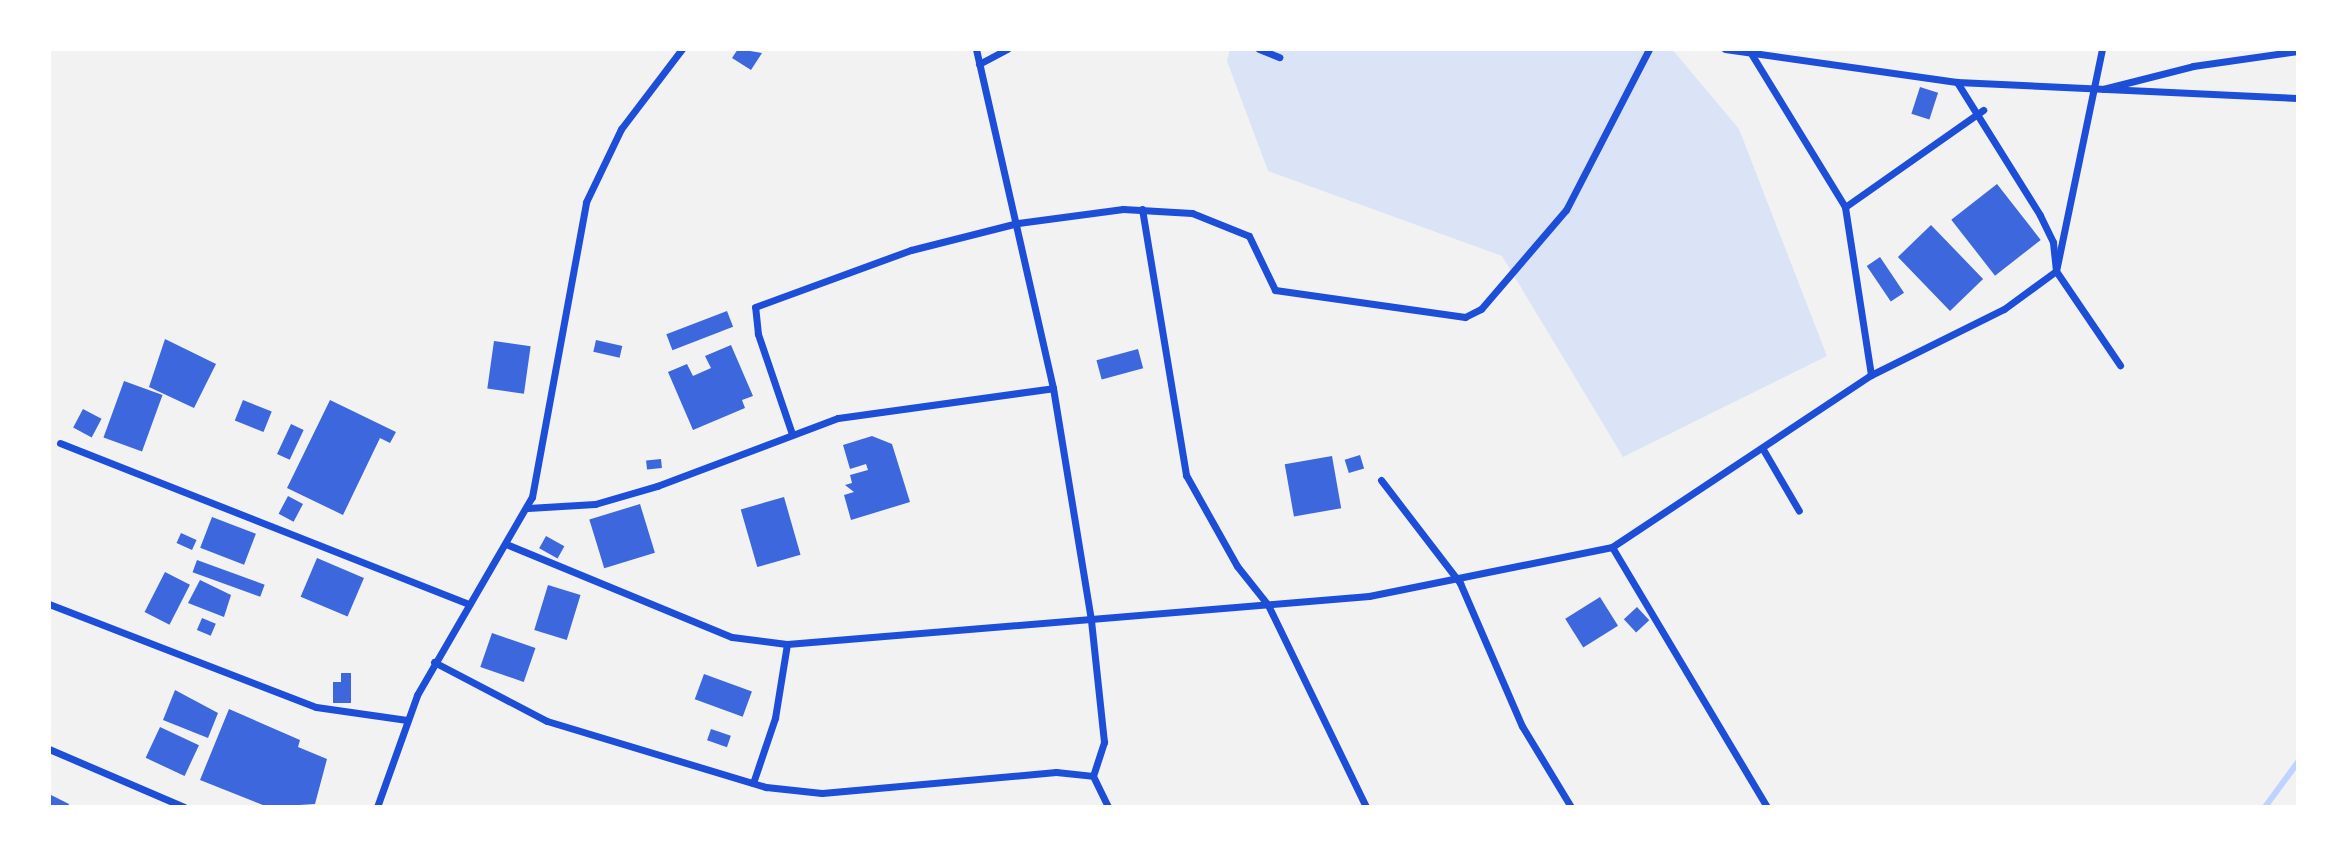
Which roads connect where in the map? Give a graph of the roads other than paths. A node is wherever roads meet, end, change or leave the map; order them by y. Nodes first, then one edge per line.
1 (682, 49) edge
2 (976, 49) edge
3 (1007, 49) edge
4 (1259, 49) edge
5 (1649, 49) edge
6 (1725, 49) edge
7 (2102, 49) edge
8 (2298, 51) edge
9 (1752, 55) junction
10 (1279, 57) dead end
11 (979, 64) junction
12 (1957, 82) junction
13 (2096, 91) junction
14 (2298, 98) edge
15 (1980, 112) junction
16 (1845, 207) junction
17 (1142, 209) junction
18 (1018, 223) junction
19 (2056, 271) junction
20 (2120, 365) dead end
21 (1871, 375) junction
22 (1053, 388) junction
23 (792, 434) junction
24 (60, 443) dead end
25 (1764, 452) junction
26 (1381, 480) dead end
27 (528, 508) junction
28 (1799, 511) dead end
29 (506, 544) junction
30 (1612, 547) junction
31 (1460, 583) junction
32 (49, 604) edge
33 (469, 604) junction
34 (1268, 605) junction
35 (1091, 621) junction
36 (787, 645) junction
37 (433, 662) junction
38 (407, 720) junction
39 (49, 749) edge
40 (1093, 776) junction
41 (753, 783) junction
42 (184, 807) edge
43 (377, 807) edge
44 (1108, 807) edge
45 (1366, 807) edge
46 (1572, 807) edge
47 (1767, 807) edge

1 - 27 street
2 - 11 street
3 - 11 street
4 - 10 street
5 - 17 street
6 - 9 street
7 - 13 street
8 - 13 street
9 - 12 street
9 - 16 street
11 - 18 street
12 - 13 street
12 - 15 street
13 - 14 street
13 - 19 street
15 - 16 street
15 - 19 street
16 - 21 street
17 - 18 street
17 - 34 street
18 - 22 street
18 - 23 street
19 - 20 street
19 - 21 street
21 - 25 street
22 - 23 street
22 - 35 street
23 - 27 street
24 - 33 street
25 - 28 street
25 - 30 street
26 - 31 street
27 - 29 street
29 - 33 street
29 - 36 street
30 - 31 street
30 - 47 street
31 - 34 street
31 - 46 street
32 - 38 street
33 - 37 street
34 - 35 street
34 - 45 street
35 - 36 street
35 - 40 street
36 - 41 street
37 - 38 street
37 - 41 street
38 - 43 street
39 - 42 street
40 - 41 street
40 - 44 street

